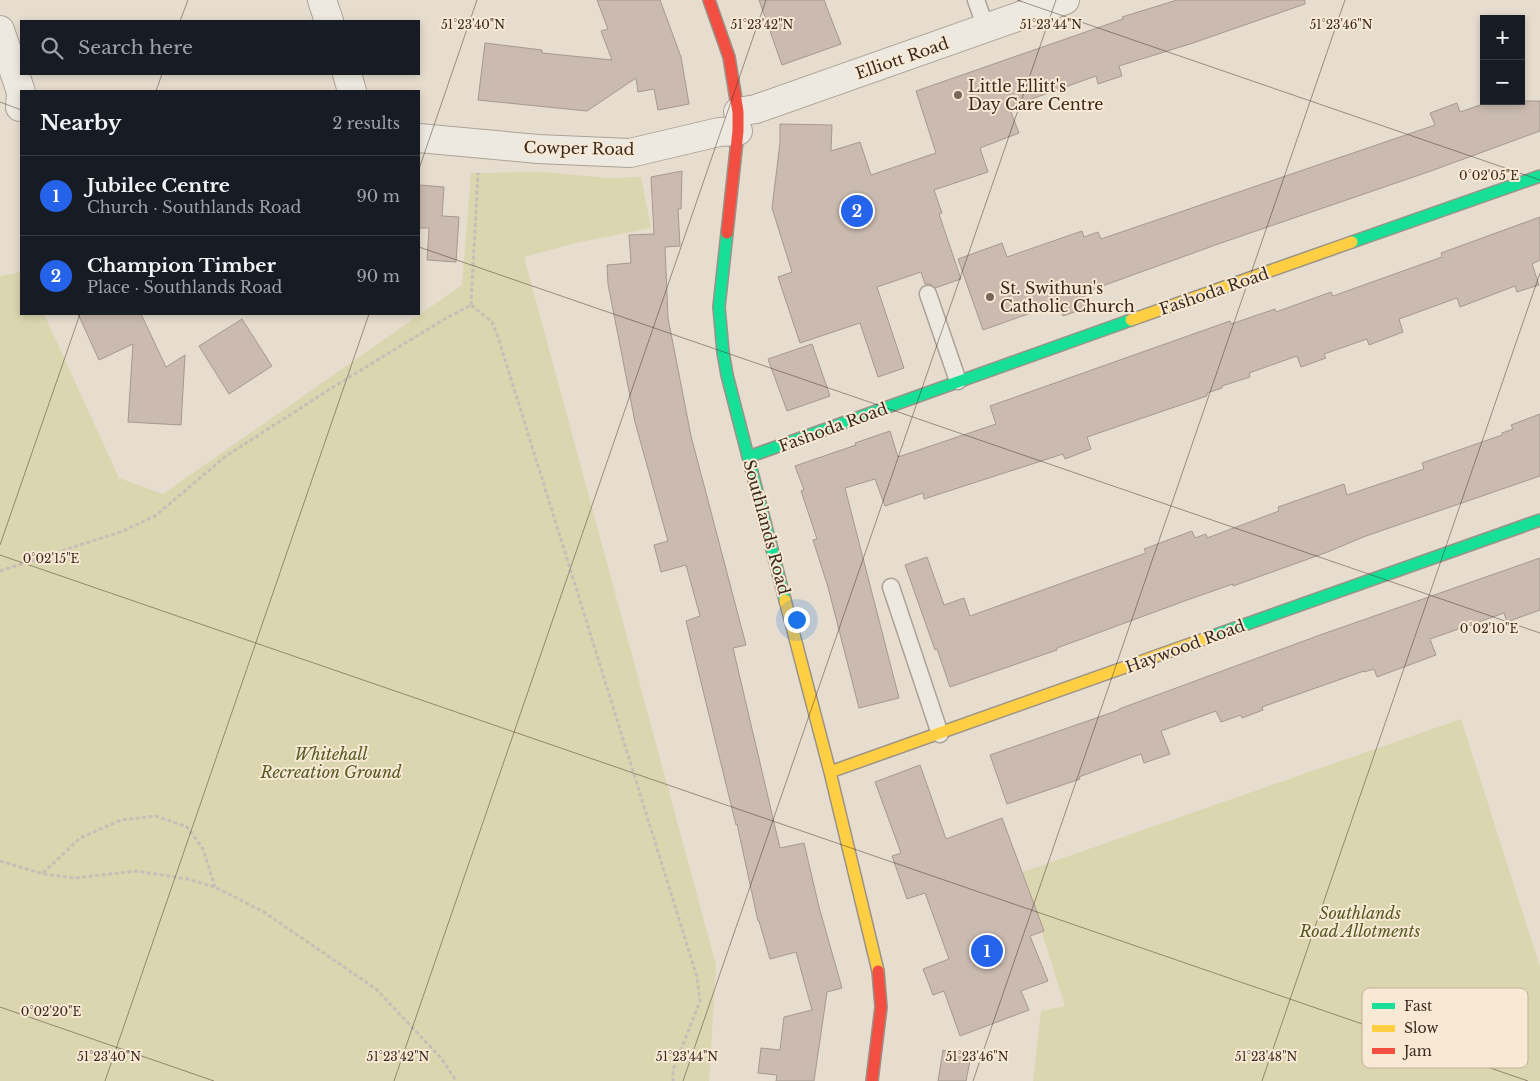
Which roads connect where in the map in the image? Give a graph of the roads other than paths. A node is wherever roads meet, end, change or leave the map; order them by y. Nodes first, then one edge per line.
1 (322, 0) edge
2 (710, 0) edge
3 (976, 0) edge
4 (1065, 0) edge
5 (329, 20) edge
6 (986, 28) junction
7 (0, 30) edge
8 (347, 75) edge
9 (20, 90) edge
10 (352, 90) edge
11 (20, 94) edge
12 (14, 106) edge
13 (738, 121) junction
14 (420, 138) edge
15 (1540, 176) edge
16 (928, 294) dead end
17 (958, 381) junction
18 (748, 457) junction
19 (1540, 520) edge
20 (891, 587) dead end
21 (940, 734) junction
22 (830, 772) junction
23 (872, 1081) edge

1 - 5 street
2 - 13 street, Southlands Road
3 - 6 lane
4 - 6 street, Elliott Road
6 - 13 street, Elliott Road
7 - 9 street
8 - 10 street
11 - 12 street
13 - 14 street, Cowper Road
13 - 18 street, Southlands Road
15 - 17 street, Fashoda Road
16 - 17 lane
17 - 18 street, Fashoda Road
18 - 22 street, Southlands Road
19 - 21 street, Haywood Road
20 - 21 lane
21 - 22 street, Haywood Road
22 - 23 street, Southlands Road

